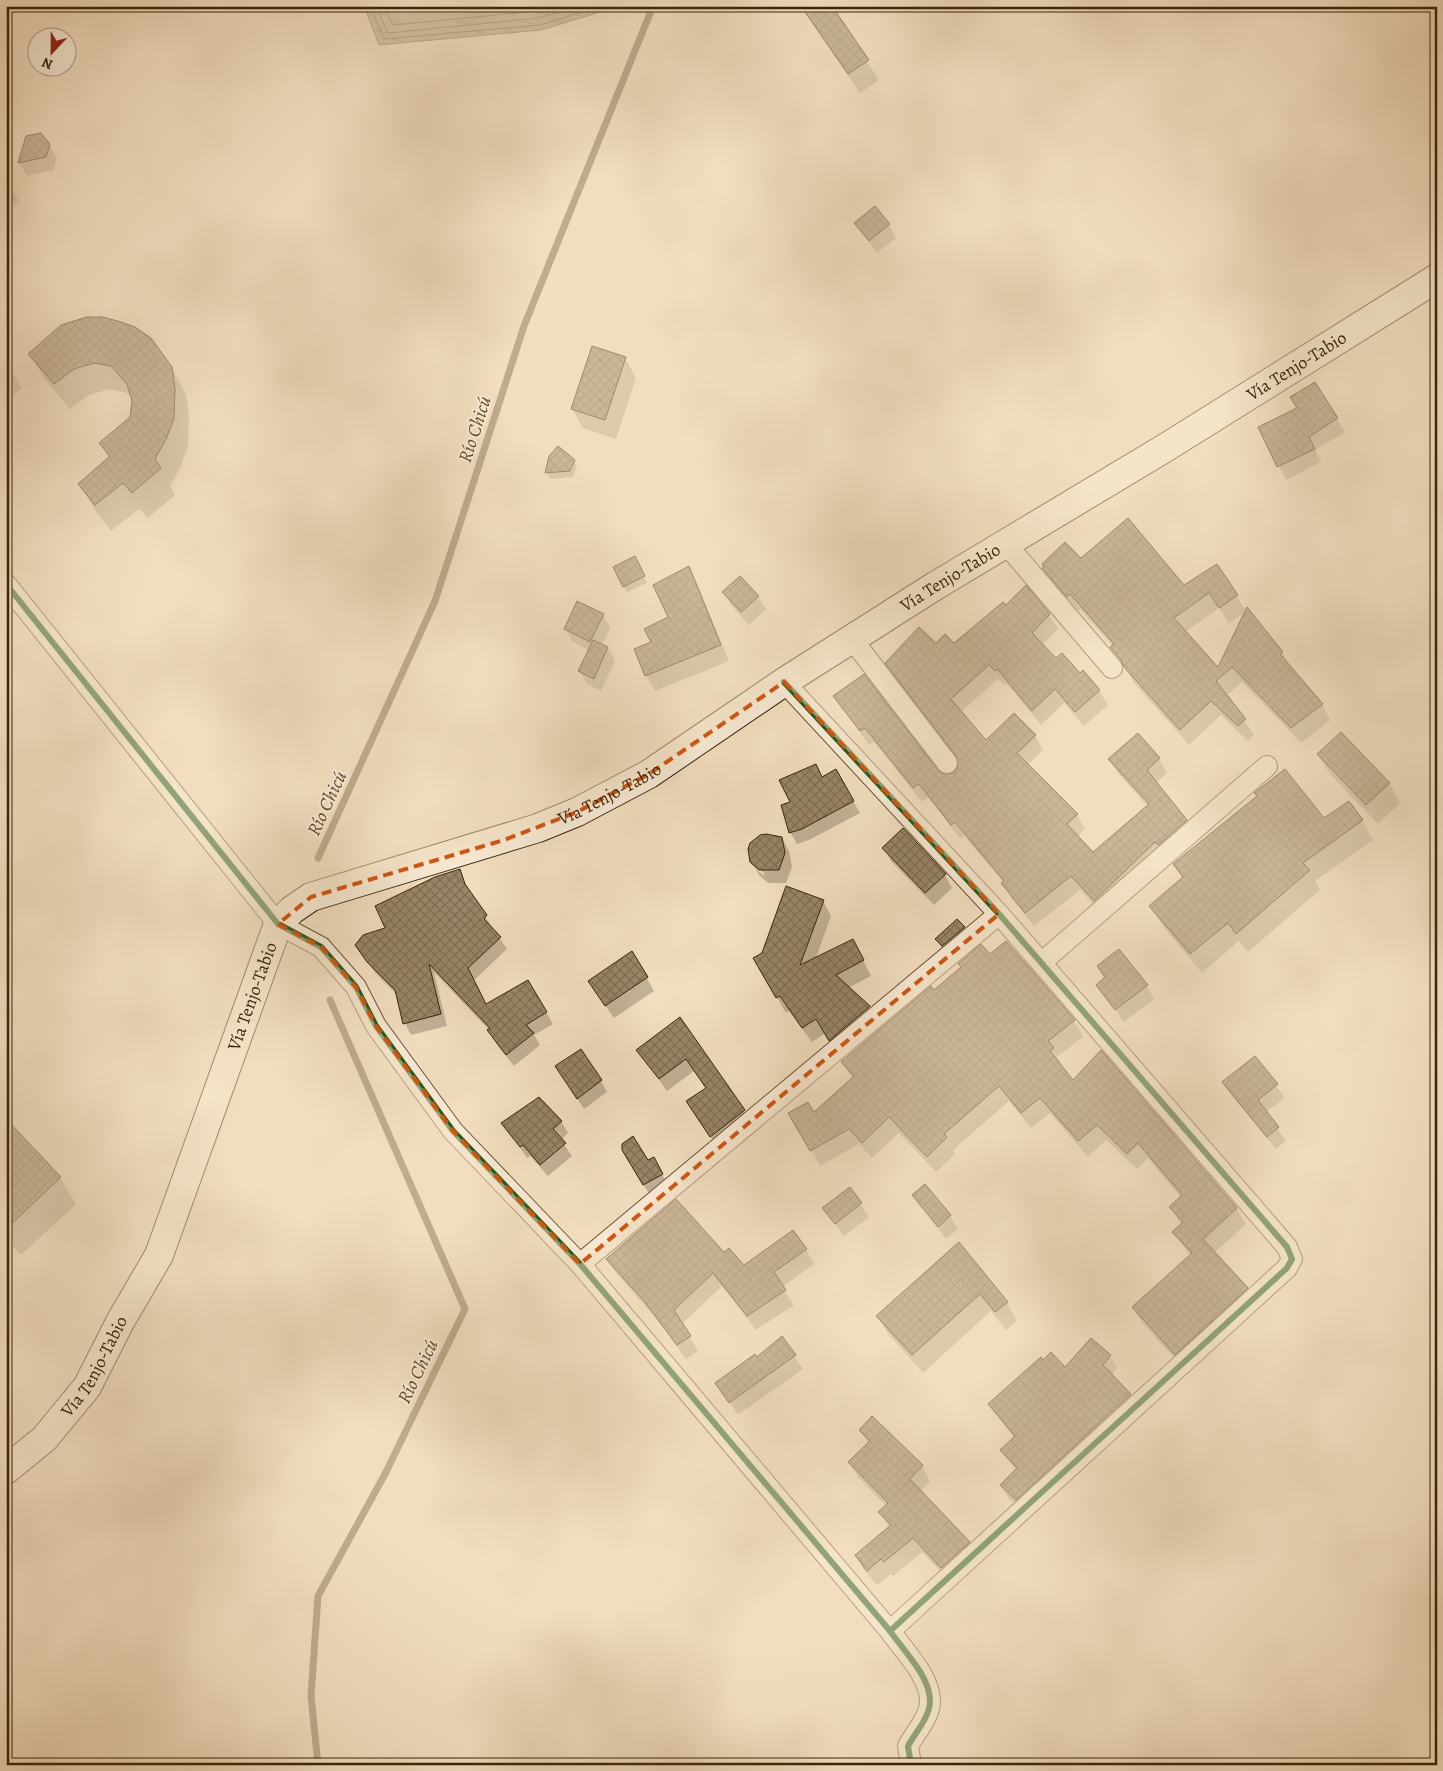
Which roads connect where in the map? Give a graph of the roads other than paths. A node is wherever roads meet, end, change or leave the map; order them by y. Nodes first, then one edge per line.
1 (1437, 278) edge
2 (1006, 544) junction
3 (6, 584) edge
4 (852, 639) junction
5 (1112, 668) dead end
6 (784, 682) junction
7 (947, 763) dead end
8 (1267, 766) dead end
9 (999, 914) junction
10 (278, 924) junction
11 (1041, 964) junction
12 (580, 1264) junction
13 (6, 1470) edge
14 (890, 1631) junction
15 (911, 1765) edge

1 - 2 main road, Vía Tenjo-Tabio
2 - 4 main road, Vía Tenjo-Tabio
2 - 5 street
3 - 10 street
4 - 6 main road, Vía Tenjo-Tabio
4 - 7 street
6 - 9 street
6 - 10 main road, Vía Tenjo-Tabio
8 - 11 street
9 - 11 street
9 - 12 street
10 - 12 street
10 - 13 main road, Vía Tenjo-Tabio
11 - 14 street
12 - 14 street
14 - 15 street

